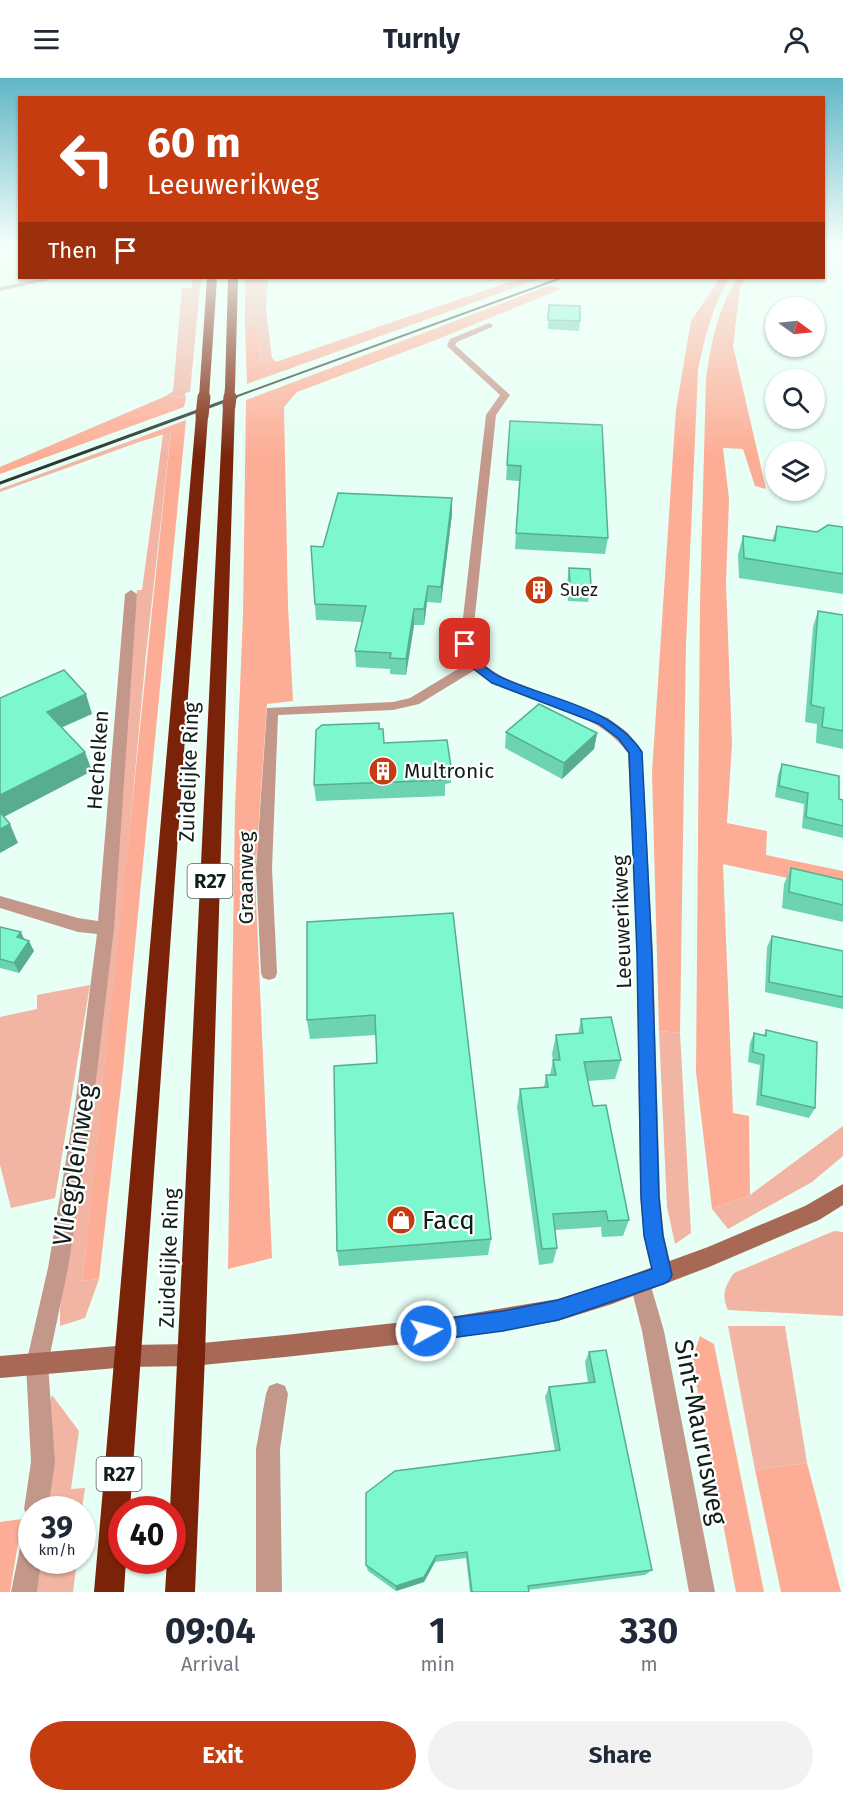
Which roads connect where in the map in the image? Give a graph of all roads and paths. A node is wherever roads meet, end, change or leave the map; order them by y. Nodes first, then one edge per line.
1 (209, 316) edge
2 (232, 316) edge
3 (489, 325) dead end
4 (131, 594) dead end
5 (475, 664) junction
6 (0, 902) edge
7 (106, 928) junction
8 (269, 973) dead end
9 (843, 1194) edge
10 (663, 1275) junction
11 (640, 1283) junction
12 (192, 1355) junction
13 (128, 1356) junction
14 (37, 1364) junction
15 (0, 1367) edge
16 (277, 1394) dead end
17 (38, 1496) edge
18 (27, 1574) edge
19 (24, 1592) edge
20 (110, 1592) edge
21 (180, 1592) edge
22 (269, 1592) edge
23 (702, 1592) edge

1 - 13 highway, Zuidelijke Ring / R27, bridge
2 - 12 highway, Zuidelijke Ring / R27
3 - 5 street
4 - 7 street, Hechelken
5 - 8 street, Graanweg
5 - 10 street, Leeuwerikweg
6 - 7 street
7 - 14 street, Vliegpleinweg
9 - 10 street
10 - 11 street
11 - 12 street
11 - 23 street, Sint-Maurusweg
12 - 13 street
12 - 21 highway, R27
13 - 14 street
13 - 20 highway, R27
14 - 15 street
14 - 17 street, Vliegpleinweg
16 - 22 street
18 - 19 street

